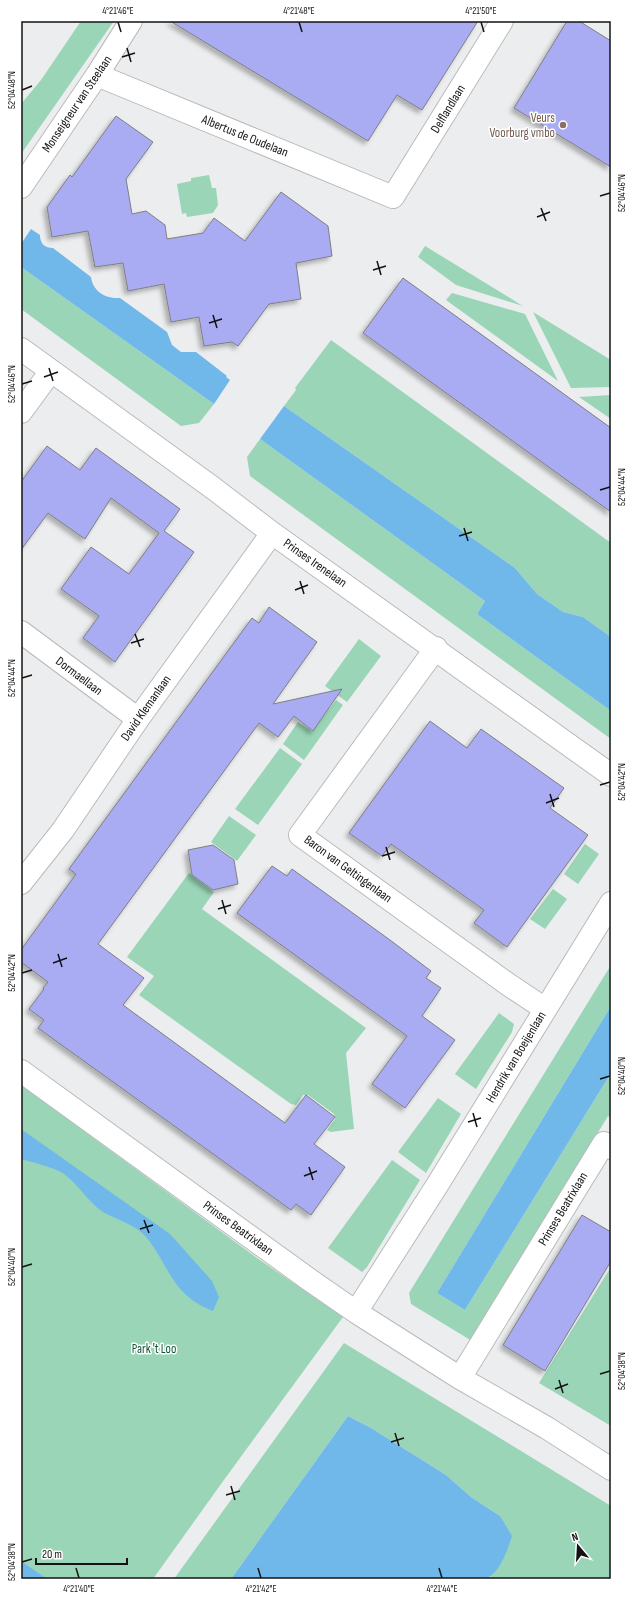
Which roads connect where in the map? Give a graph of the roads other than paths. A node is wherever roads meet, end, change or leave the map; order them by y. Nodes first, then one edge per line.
1 (131, 21) edge
2 (502, 21) edge
3 (97, 75) junction
4 (21, 187) edge
5 (394, 197) joint
6 (21, 349) edge
7 (51, 371) junction
8 (21, 412) edge
9 (272, 533) junction
10 (21, 632) edge
11 (436, 648) junction
12 (138, 719) junction
13 (611, 775) edge
14 (21, 883) edge
15 (611, 903) edge
16 (545, 1009) junction
17 (21, 1071) edge
18 (607, 1145) edge
19 (356, 1312) junction
20 (460, 1378) junction
21 (610, 1466) edge

1 - 3 street, Monseigneur van Steelaan
2 - 5 street, Delflandlaan
3 - 4 street, Monseigneur van Steelaan
3 - 5 street, Albertus de Oudelaan
6 - 7 street, Prinses Irenelaan
7 - 8 street
7 - 9 street, Prinses Irenelaan
9 - 11 street, Prinses Irenelaan
9 - 12 street, David Klemanlaan
10 - 12 street, Dormaellaan
11 - 13 street, Prinses Irenelaan
11 - 16 street, Baron van Geltingenlaan
12 - 14 street, David Klemanlaan
15 - 16 street, Hendrik van Boeijenlaan
16 - 19 street, Hendrik van Boeijenlaan
17 - 19 street, Prinses Beatrixlaan
18 - 20 street, Prinses Beatrixlaan
19 - 20 street, Prinses Beatrixlaan
20 - 21 street, Prinses Beatrixlaan

